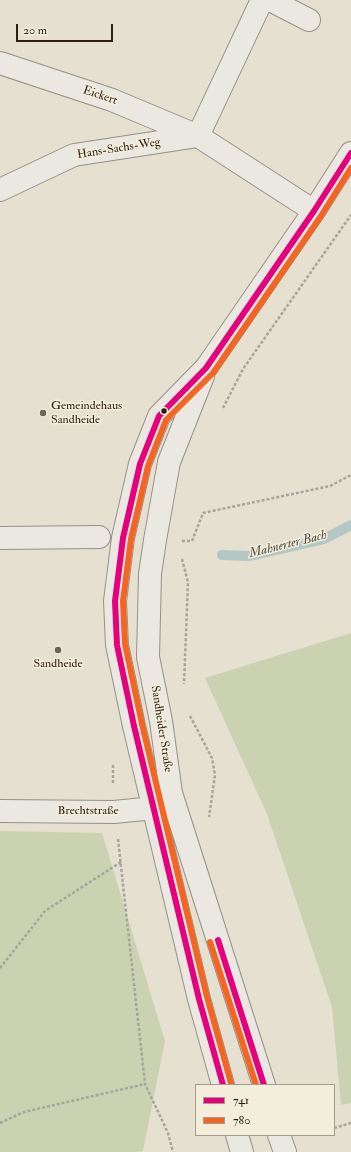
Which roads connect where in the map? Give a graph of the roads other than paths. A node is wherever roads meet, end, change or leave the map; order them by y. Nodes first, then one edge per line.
1 (262, 0) edge
2 (270, 0) edge
3 (309, 20) dead end
4 (0, 63) edge
5 (198, 136) junction
6 (351, 153) edge
7 (0, 190) edge
8 (314, 210) junction
9 (206, 368) junction
10 (99, 537) dead end
11 (0, 538) edge
12 (171, 793) junction
13 (154, 808) junction
14 (0, 811) edge
15 (223, 1084) edge
16 (264, 1084) edge
17 (237, 1136) edge
18 (279, 1136) edge
19 (242, 1152) edge
20 (285, 1152) edge

1 - 5 street
2 - 3 street
4 - 5 street, Eickert
5 - 7 street, Hans-Sachs-Weg
5 - 8 street, Eickert
6 - 8 street, Sandheider Straße
8 - 9 street, Sandheider Straße
9 - 12 street, Sandheider Straße
9 - 13 street, Sandheider Straße
10 - 11 street
12 - 13 street
12 - 16 street, Sandheider Straße
13 - 14 street, Brechtstraße
13 - 15 street, Sandheider Straße
17 - 19 street
18 - 20 street

